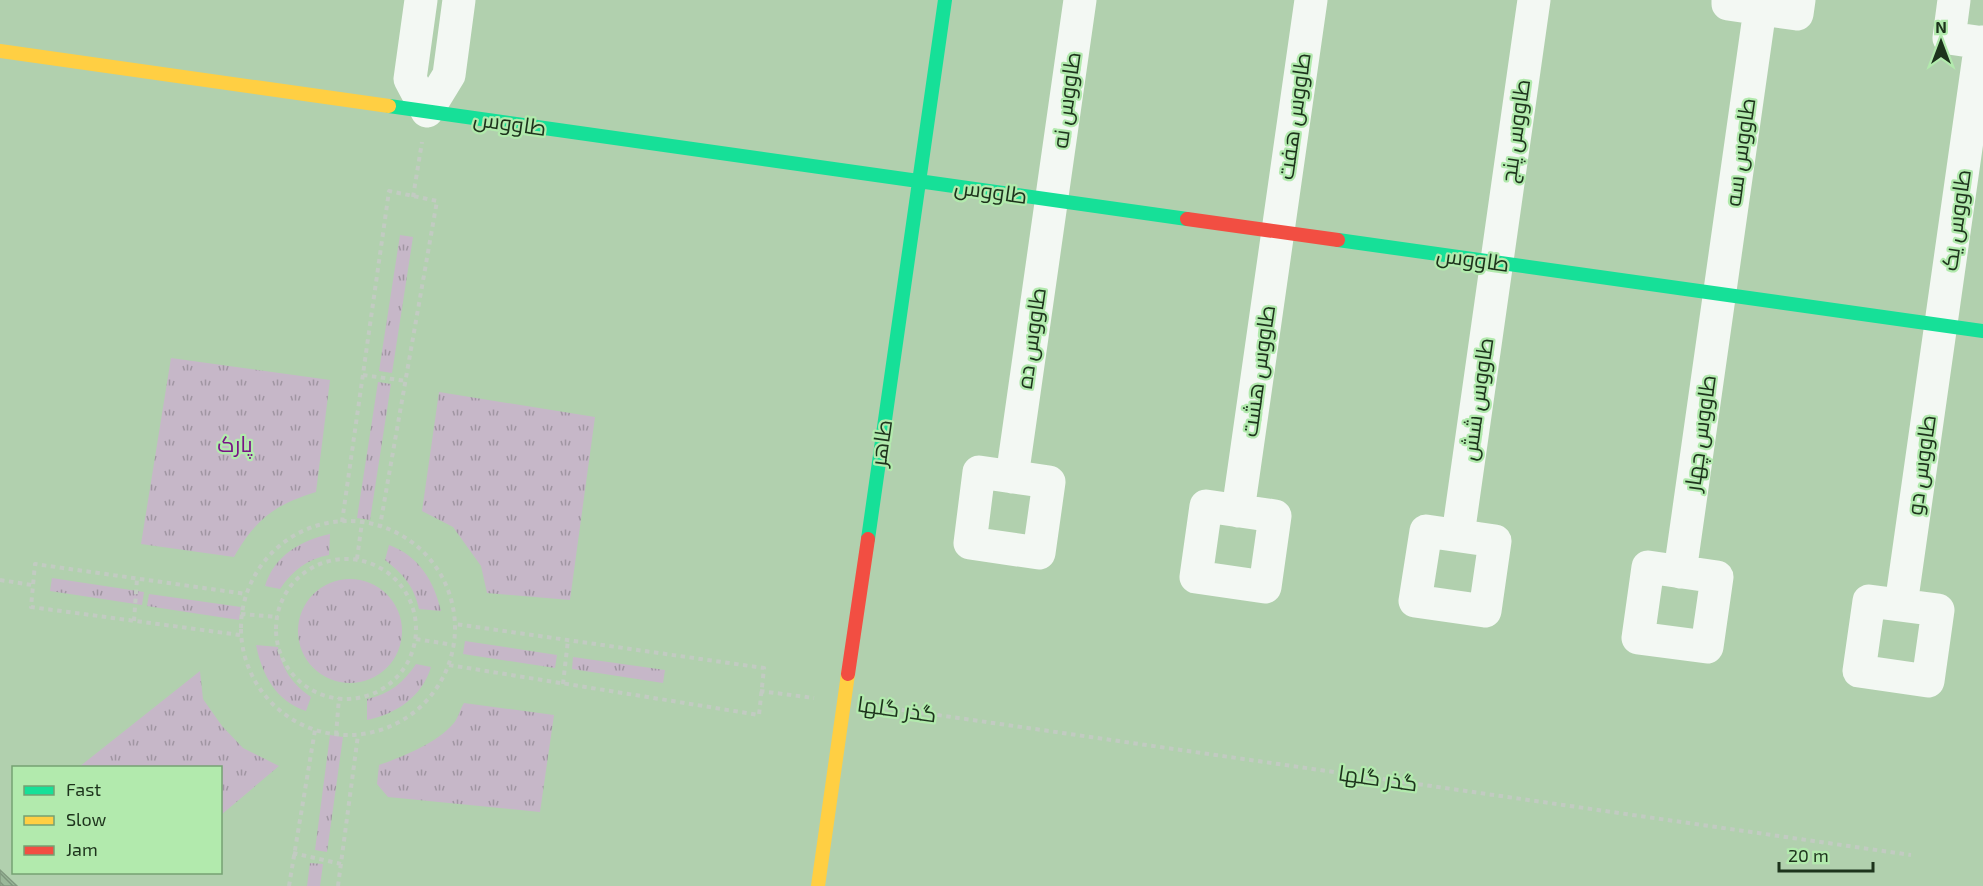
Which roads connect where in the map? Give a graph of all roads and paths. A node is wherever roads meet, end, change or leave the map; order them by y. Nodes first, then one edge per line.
1 (421, 0) edge
2 (459, 0) edge
3 (945, 0) edge
4 (1080, 0) edge
5 (1311, 0) edge
6 (1534, 0) edge
7 (1728, 0) edge
8 (1799, 0) edge
9 (1954, 0) edge
10 (1760, 9) junction
11 (1982, 43) edge
12 (0, 51) edge
13 (427, 111) junction
14 (919, 181) junction
15 (413, 197) junction
16 (1051, 200) junction
17 (1278, 232) junction
18 (1497, 263) junction
19 (1719, 294) junction
20 (1941, 325) junction
21 (1983, 331) edge
22 (363, 375) junction
23 (406, 381) junction
24 (1012, 477) dead end
25 (1238, 511) dead end
26 (342, 522) junction
27 (362, 522) junction
28 (380, 526) junction
29 (1458, 535) dead end
30 (357, 560) junction
31 (1680, 572) dead end
32 (137, 579) junction
33 (0, 580) edge
34 (32, 585) junction
35 (246, 594) junction
36 (1901, 605) dead end
37 (241, 614) junction
38 (278, 617) junction
39 (134, 621) junction
40 (455, 624) junction
41 (240, 635) junction
42 (416, 639) junction
43 (568, 640) junction
44 (454, 645) junction
45 (448, 665) junction
46 (563, 684) junction
47 (760, 692) junction
48 (339, 698) junction
49 (844, 701) junction
50 (315, 730) junction
51 (336, 735) junction
52 (358, 735) junction
53 (293, 854) junction
54 (1911, 855) dead end
55 (341, 864) junction
56 (289, 886) edge
57 (338, 886) edge
58 (818, 886) edge

1 - 13 street
2 - 13 street
3 - 14 street, طاهر
4 - 16 street, طاووس نه
5 - 17 street, طاووس هفت
6 - 18 street, طاووس پنج
7 - 10 street
8 - 10 street
9 - 11 street
10 - 19 street, طاووس سه
11 - 20 street, طاووس یک
12 - 13 street, طاووس
13 - 14 street, طاووس
13 - 15 path
14 - 16 street, طاووس
14 - 49 street, طاهر
15 - 22 path
15 - 23 path
16 - 17 street, طاووس
16 - 24 street, طاووس ده
17 - 18 street, طاووس
17 - 25 street, طاووس هشت
18 - 19 street, طاووس
18 - 29 street, طاووس شش
19 - 20 street, طاووس
19 - 31 street, طاووس چهار
20 - 21 street, طاووس
20 - 36 street, طاووس دو
22 - 23 path
22 - 26 path
23 - 28 path
26 - 27 path
26 - 35 path
27 - 28 path
27 - 30 path
28 - 40 path
30 - 38 path
30 - 42 path
32 - 34 path
32 - 35 path
32 - 39 path
33 - 34 path
34 - 39 path
35 - 37 path
37 - 38 path
37 - 41 path
38 - 48 path
39 - 41 path
40 - 43 path
40 - 44 path
41 - 50 path
42 - 44 path
42 - 48 path
43 - 46 path
43 - 47 path
44 - 45 path
45 - 46 path
45 - 52 path
46 - 47 path
47 - 49 path, گذر گلها
48 - 51 path
49 - 54 path, گذر گلها
49 - 58 street, طاهر
50 - 51 path
50 - 53 path
51 - 52 path
52 - 55 path
53 - 55 path
53 - 56 path
55 - 57 path

